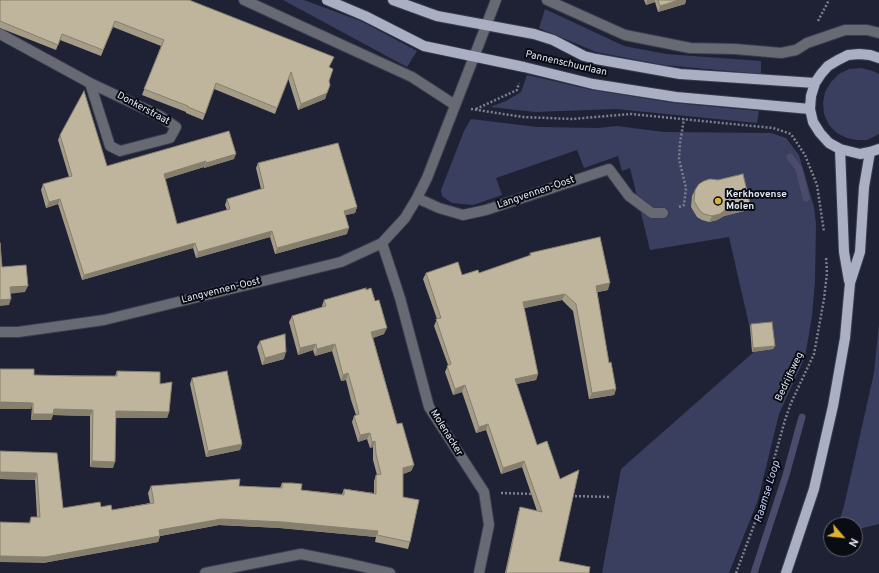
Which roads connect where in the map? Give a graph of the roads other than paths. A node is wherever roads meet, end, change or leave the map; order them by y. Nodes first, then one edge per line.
1 (244, 0) edge
2 (327, 0) edge
3 (393, 0) edge
4 (496, 0) edge
5 (547, 0) edge
6 (486, 25) junction
7 (879, 33) edge
8 (0, 34) edge
9 (474, 56) junction
10 (879, 58) edge
11 (90, 83) junction
12 (815, 83) junction
13 (455, 105) junction
14 (810, 109) junction
15 (840, 150) junction
16 (874, 151) edge
17 (418, 198) junction
18 (663, 213) road end
19 (382, 243) junction
20 (850, 283) junction
21 (0, 332) edge
22 (205, 573) edge
23 (390, 573) edge
24 (479, 573) edge
25 (786, 573) edge

1 - 13 street
2 - 9 main road, Pannenschuurlaan
3 - 6 main road, Pannenschuurlaan
4 - 6 street, Langvennen-Oost
5 - 7 street
6 - 9 street, Langvennen-Oost
6 - 12 main road, Pannenschuurlaan
8 - 11 street, Donkerstraat
9 - 13 street, Langvennen-Oost
9 - 14 main road, Pannenschuurlaan
10 - 12 main road
11 - 11 street, Donkerstraat
12 - 14 main road
13 - 17 street, Langvennen-Oost
14 - 15 main road
15 - 16 main road
15 - 20 main road
16 - 20 main road
17 - 18 street, Langvennen-Oost
17 - 19 street, Langvennen-Oost
19 - 21 street, Langvennen-Oost
19 - 24 street, Molenacker
20 - 25 main road
22 - 23 street

